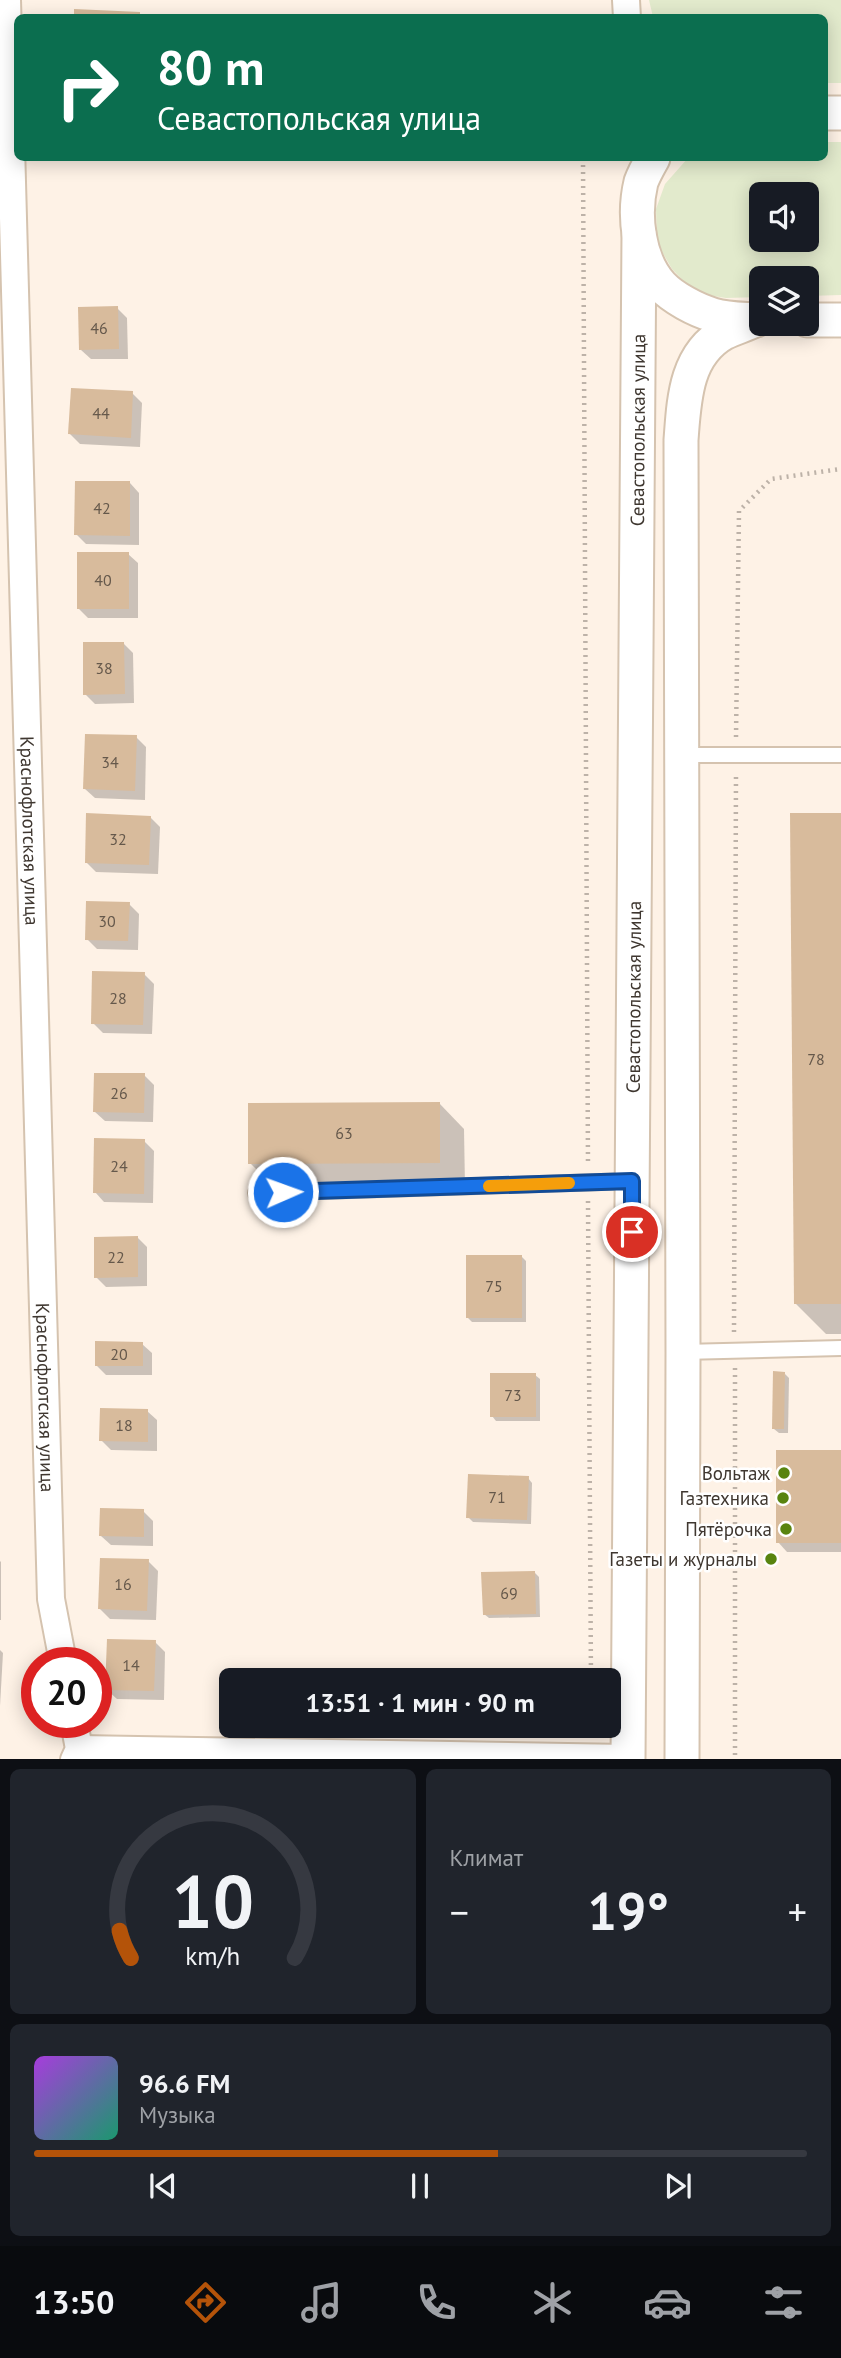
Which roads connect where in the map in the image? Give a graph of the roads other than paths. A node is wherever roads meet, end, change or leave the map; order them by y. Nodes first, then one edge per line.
1 (7, 0) edge
2 (645, 165) edge
3 (639, 234) junction
4 (749, 319) edge
5 (819, 320) edge
6 (841, 320) edge
7 (749, 324) edge
8 (682, 755) junction
9 (841, 755) edge
10 (632, 1181) junction
11 (256, 1193) dead end
12 (841, 1348) edge
13 (683, 1352) junction
14 (60, 1647) edge
15 (77, 1754) edge
16 (628, 1759) edge
17 (682, 1759) edge

1 - 14 street, Краснофлотская улица
2 - 3 street, Севастопольская улица
3 - 4 street
3 - 10 street, Севастопольская улица
5 - 6 street
7 - 8 street
8 - 9 lane
8 - 13 street
10 - 11 lane
10 - 16 street, Севастопольская улица
12 - 13 lane
13 - 17 street
15 - 16 street
16 - 17 street

